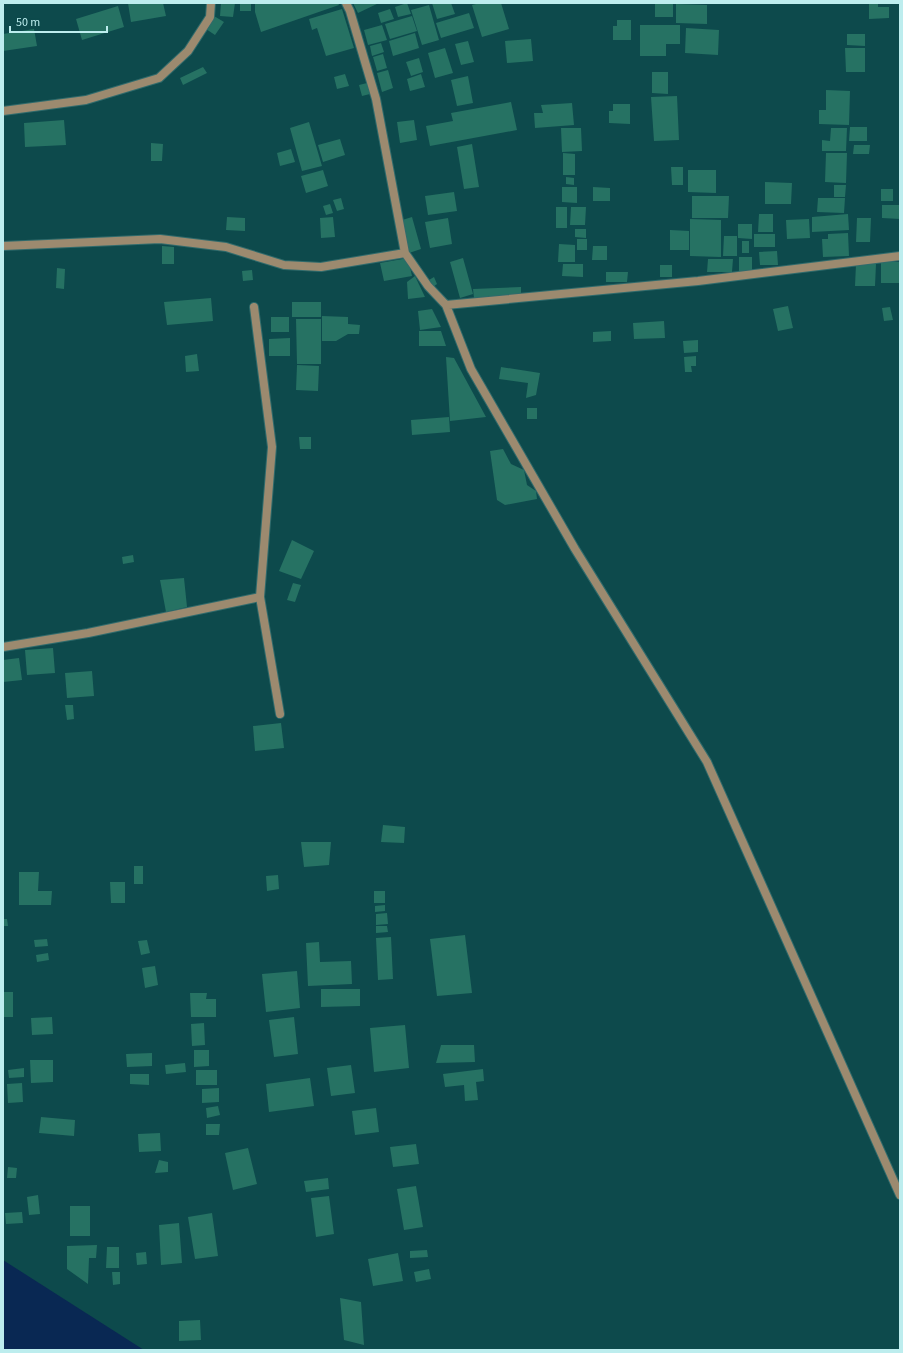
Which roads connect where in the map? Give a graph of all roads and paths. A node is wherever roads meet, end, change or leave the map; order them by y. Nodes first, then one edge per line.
1 (211, 3) edge
2 (346, 3) edge
3 (3, 111) edge
4 (3, 246) edge
5 (405, 253) junction
6 (900, 256) edge
7 (446, 305) junction
8 (254, 307) dead end
9 (260, 597) junction
10 (3, 647) edge
11 (280, 714) dead end
12 (900, 1195) edge

1 - 3 street
2 - 5 street
4 - 5 street
5 - 7 street
6 - 7 street
7 - 12 street
8 - 9 street
9 - 10 street
9 - 11 street

